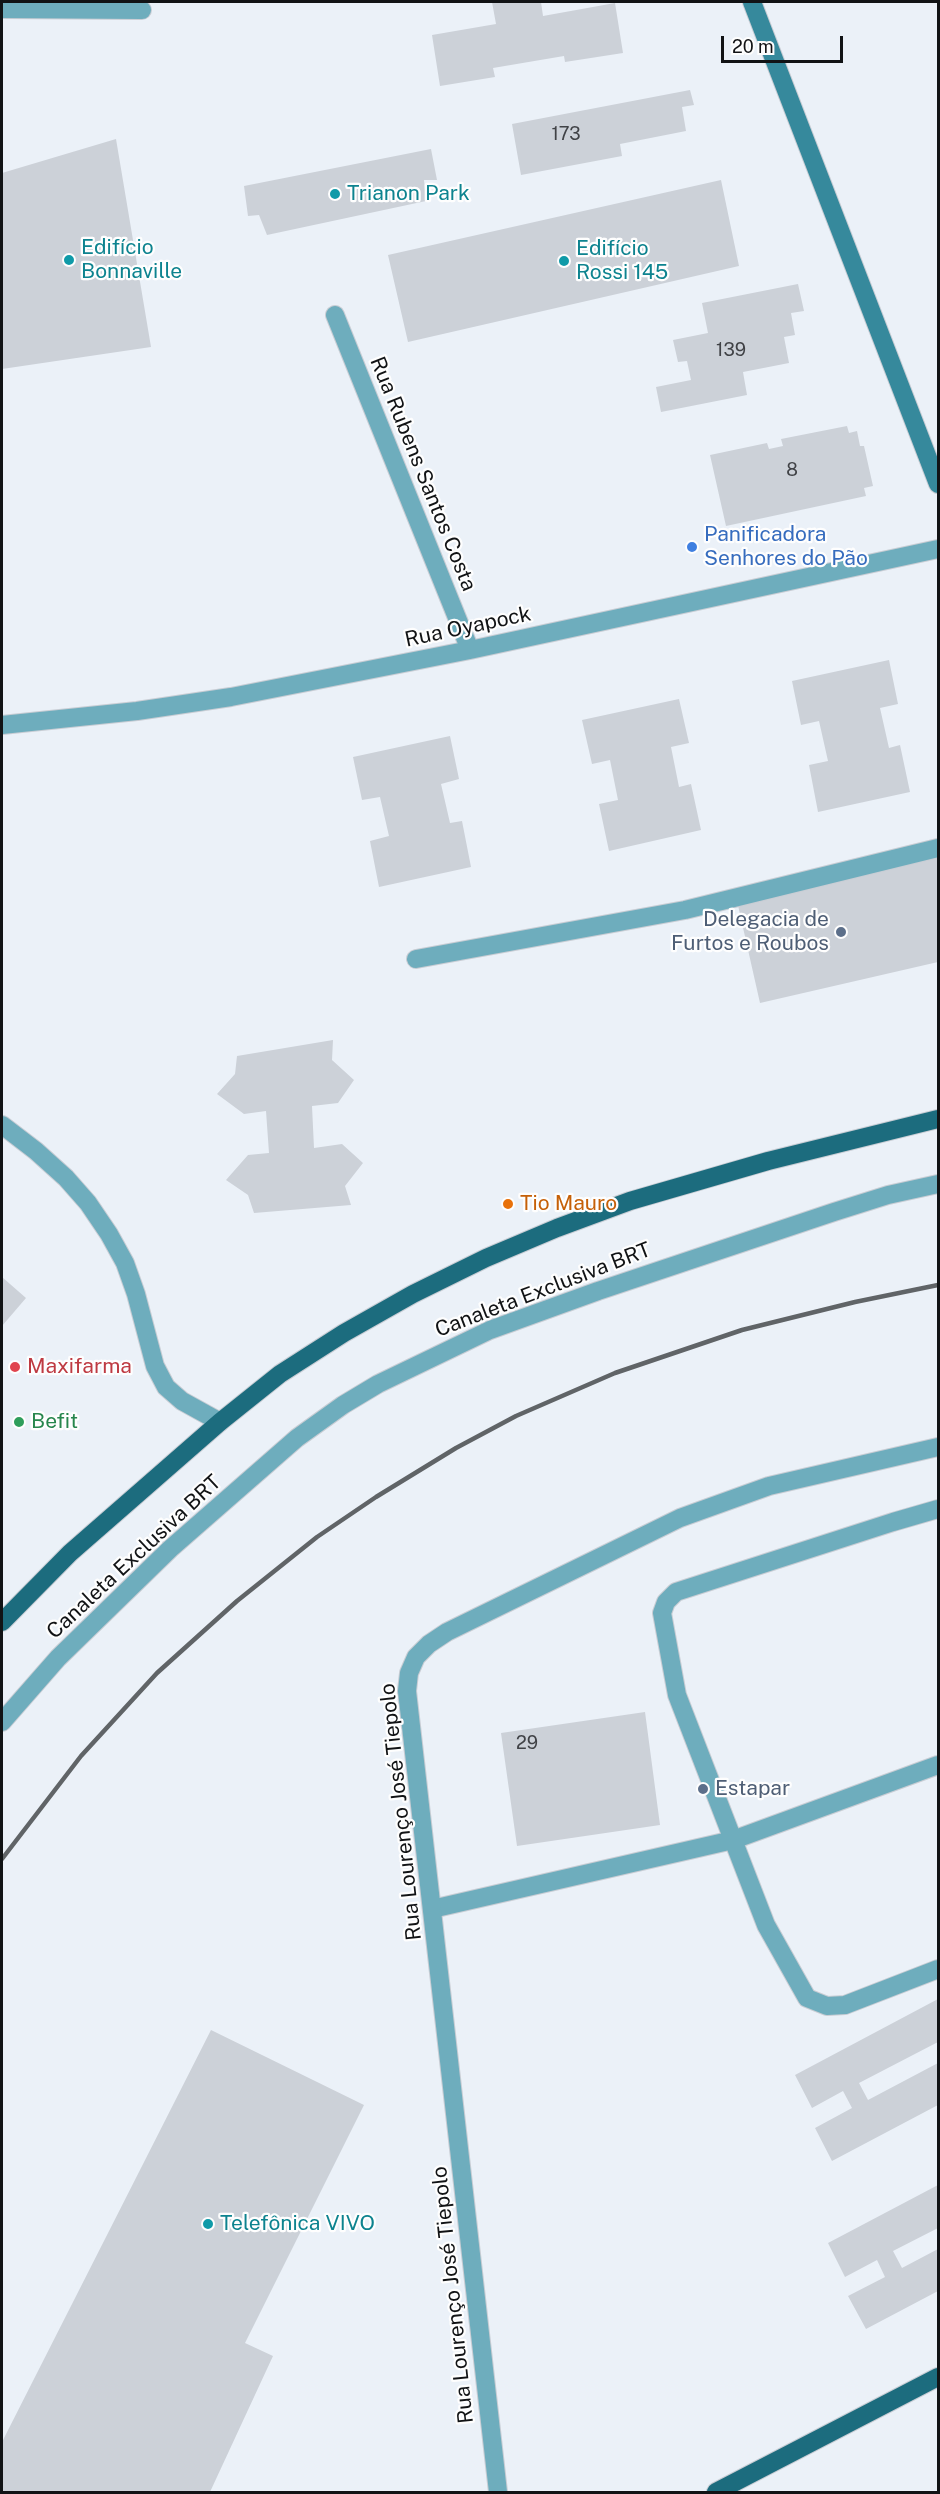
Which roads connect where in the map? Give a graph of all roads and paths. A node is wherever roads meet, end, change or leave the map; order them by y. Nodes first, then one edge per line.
1 (752, 2) edge
2 (2, 9) edge
3 (142, 10) dead end
4 (335, 315) dead end
5 (939, 484) edge
6 (939, 549) edge
7 (470, 650) junction
8 (2, 725) edge
9 (939, 848) edge
10 (416, 959) dead end
11 (939, 1119) edge
12 (2, 1125) edge
13 (939, 1184) edge
14 (220, 1422) junction
15 (939, 1447) edge
16 (939, 1509) edge
17 (2, 1622) edge
18 (2, 1722) edge
19 (939, 1765) edge
20 (733, 1840) junction
21 (432, 1909) junction
22 (939, 1969) edge
23 (939, 2377) edge
24 (498, 2493) edge
25 (716, 2493) edge

1 - 5 main road
2 - 3 street
4 - 7 street, Rua Rubens Santos Costa
6 - 7 street, Rua Oyapock
7 - 8 street, Rua Oyapock
9 - 10 street
11 - 14 main road
12 - 14 street
13 - 18 street, Canaleta Exclusiva BRT
14 - 17 main road
15 - 21 street, Rua Lourenço José Tiepolo
16 - 20 street
19 - 20 street
20 - 21 street
20 - 22 street
21 - 24 street, Rua Lourenço José Tiepolo
23 - 25 main road

